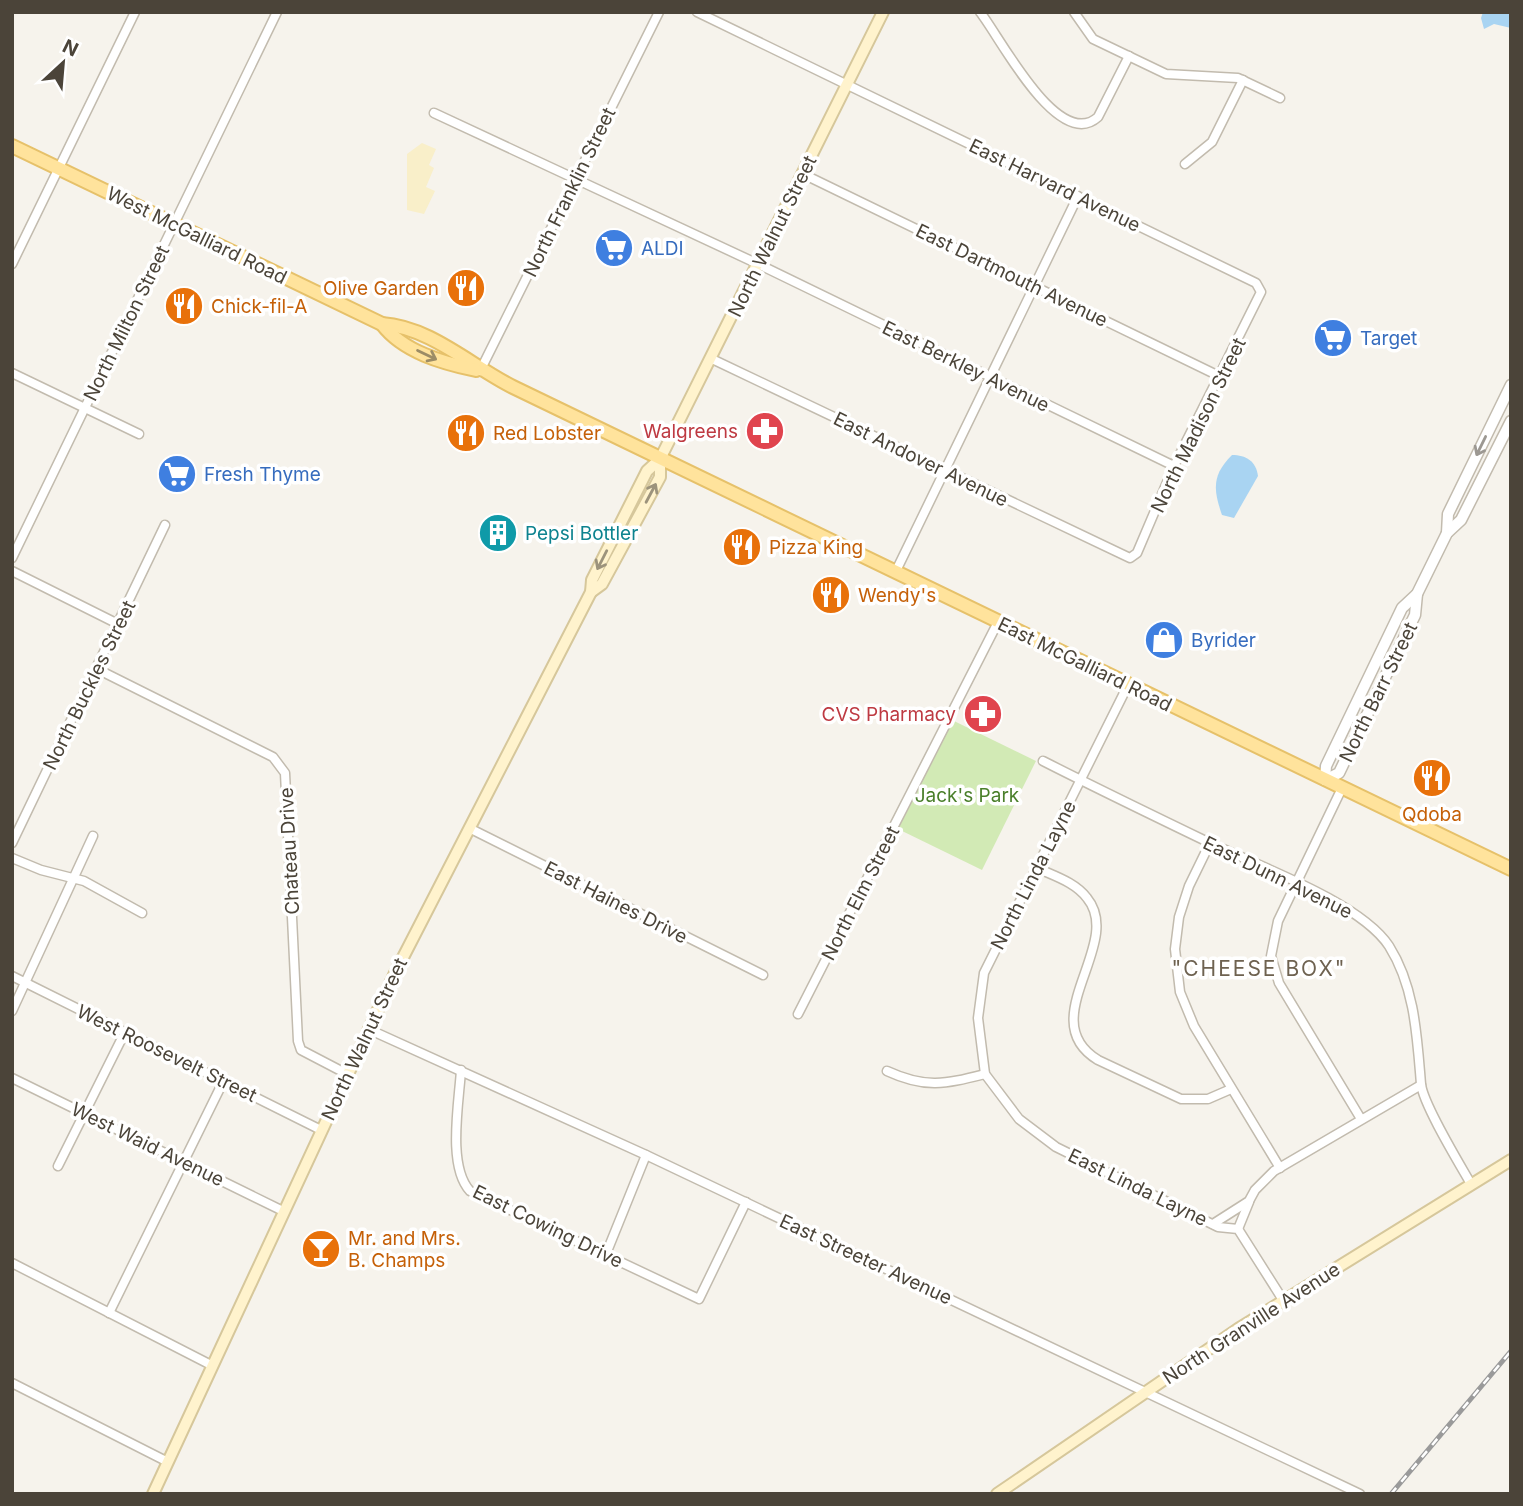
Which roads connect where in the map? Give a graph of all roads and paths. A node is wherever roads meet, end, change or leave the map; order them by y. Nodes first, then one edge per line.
1 (135, 12) edge
2 (277, 12) edge
3 (659, 12) edge
4 (697, 12) edge
5 (883, 12) edge
6 (981, 12) edge
7 (990, 12) edge
8 (1074, 12) edge
9 (989, 22) junction
10 (1129, 57) junction
11 (1243, 80) junction
12 (847, 84) junction
13 (1280, 97) dead end
14 (434, 113) dead end
15 (12, 146) edge
16 (1185, 164) dead end
17 (57, 168) junction
18 (803, 174) junction
19 (575, 178) junction
20 (1078, 196) junction
21 (174, 224) junction
22 (12, 264) edge
23 (758, 264) junction
24 (1033, 285) junction
25 (1261, 288) joint
26 (712, 359) junction
27 (480, 371) junction
28 (12, 373) edge
29 (1221, 377) junction
30 (989, 378) junction
31 (1511, 385) edge
32 (85, 407) junction
33 (1511, 421) edge
34 (139, 434) dead end
35 (660, 459) junction
36 (1174, 466) junction
37 (946, 470) junction
38 (165, 525) dead end
39 (1447, 533) junction
40 (12, 558) edge
41 (1130, 558) joint
42 (12, 571) edge
43 (895, 573) junction
44 (1417, 594) junction
45 (998, 622) junction
46 (118, 624) junction
47 (97, 669) junction
48 (1128, 685) junction
49 (1043, 761) dead end
50 (1081, 780) junction
51 (1325, 780) junction
52 (1342, 788) junction
53 (468, 828) junction
54 (93, 836) dead end
55 (12, 843) edge
56 (1210, 843) junction
57 (12, 858) edge
58 (1037, 868) junction
59 (1511, 869) edge
60 (73, 877) junction
61 (1297, 883) junction
62 (142, 913) dead end
63 (763, 975) dead end
64 (12, 976) edge
65 (26, 982) junction
66 (12, 1012) edge
67 (798, 1014) dead end
68 (368, 1029) junction
69 (125, 1032) junction
70 (461, 1070) junction
71 (887, 1071) dead end
72 (347, 1074) junction
73 (985, 1074) junction
74 (12, 1078) edge
75 (224, 1080) junction
76 (1421, 1085) junction
77 (1231, 1089) junction
78 (84, 1114) junction
79 (1361, 1119) junction
80 (321, 1130) junction
81 (646, 1154) junction
82 (1511, 1160) edge
83 (185, 1161) junction
84 (58, 1166) dead end
85 (1280, 1168) junction
86 (1471, 1184) junction
87 (1249, 1201) junction
88 (746, 1202) junction
89 (283, 1211) junction
90 (1213, 1224) junction
91 (1238, 1228) junction
92 (606, 1254) junction
93 (12, 1263) edge
94 (1283, 1300) junction
95 (109, 1313) junction
96 (213, 1366) junction
97 (12, 1383) edge
98 (1145, 1393) junction
99 (167, 1462) junction
100 (153, 1494) edge
101 (997, 1494) edge
102 (1360, 1494) edge

1 - 17 street
2 - 21 street, North Milton Street
3 - 19 street, North Franklin Street
4 - 12 street, East Harvard Avenue
5 - 12 main road, North Walnut Street
6 - 9 street
7 - 9 street
8 - 10 street
9 - 10 street
10 - 11 street
11 - 13 street
11 - 16 street
12 - 18 main road, North Walnut Street
12 - 20 street, East Harvard Avenue
14 - 19 street, East Berkley Avenue
15 - 17 main road, West McGalliard Road
17 - 21 main road, West McGalliard Road
17 - 22 street
18 - 23 main road, North Walnut Street
18 - 24 street, East Dartmouth Avenue
19 - 23 street, East Berkley Avenue
19 - 27 street, North Franklin Street
20 - 24 street
20 - 25 street, East Harvard Avenue
21 - 27 main road, West McGalliard Road
21 - 32 street, North Milton Street
23 - 26 main road, North Walnut Street
23 - 30 street, East Berkley Avenue
24 - 29 street, East Dartmouth Avenue
24 - 30 street
25 - 29 street, North Madison Street
26 - 35 main road, North Walnut Street
26 - 37 street, East Andover Avenue
27 - 35 main road, West McGalliard Road
28 - 32 street
29 - 36 street, North Madison Street
30 - 36 street, East Berkley Avenue
30 - 37 street
31 -> 39 street, North Barr Street
32 - 34 street
32 - 40 street, North Milton Street
33 - 39 street, North Barr Street
35 - 43 main road, East McGalliard Road
35 - 53 main road, North Walnut Street
36 - 41 street, North Madison Street
37 - 41 street, East Andover Avenue
37 - 43 street
38 - 46 street, North Buckles Street
39 - 44 street, North Barr Street
42 - 46 street
43 - 45 main road, East McGalliard Road
44 - 51 street, North Barr Street
44 - 51 street, North Barr Street
45 - 48 main road, East McGalliard Road
45 - 67 street, North Elm Street
46 - 47 street, North Buckles Street
47 - 55 street, North Buckles Street
47 - 72 street, Chateau Drive
48 - 50 street, North Linda Layne
48 - 51 main road, East McGalliard Road
49 - 50 street, East Dunn Avenue
50 - 56 street, East Dunn Avenue
50 - 58 street, North Linda Layne
51 - 52 main road, East McGalliard Road
52 - 59 main road, East McGalliard Road
52 - 61 street, North Barr Street
53 - 63 street, East Haines Drive
53 - 68 main road, North Walnut Street
54 - 60 street
56 - 61 street, East Dunn Avenue
56 - 77 street
57 - 60 street
58 - 73 street, North Linda Layne
58 - 77 street
60 - 62 street
60 - 65 street
61 - 76 street, East Dunn Avenue
61 - 79 street, North Barr Street
64 - 65 street, West Roosevelt Street
65 - 66 street
65 - 69 street, West Roosevelt Street
68 - 70 street, East Streeter Avenue
68 - 72 main road, North Walnut Street
69 - 75 street, West Roosevelt Street
69 - 78 street
70 - 81 street, East Streeter Avenue
70 - 92 street, East Cowing Drive
71 - 73 street
72 - 80 main road, North Walnut Street
73 - 90 street, East Linda Layne
74 - 78 street, West Waid Avenue
75 - 80 street, West Roosevelt Street
75 - 83 street
76 - 79 street
76 - 86 street, East Dunn Avenue
77 - 85 street
78 - 83 street, West Waid Avenue
78 - 84 street
79 - 85 street
80 - 89 main road, North Walnut Street
81 - 88 street, East Streeter Avenue
81 - 92 street
82 - 86 main road, North Granville Avenue
83 - 89 street, West Waid Avenue
83 - 95 street
85 - 87 street
86 - 94 main road, North Granville Avenue
87 - 90 street
87 - 91 street
88 - 92 street, East Cowing Drive
88 - 98 street, East Streeter Avenue
89 - 96 main road, North Walnut Street
90 - 91 street, East Linda Layne
91 - 94 street
93 - 95 street
94 - 98 main road, North Granville Avenue
95 - 96 street
96 - 99 main road, North Walnut Street
97 - 99 street
98 - 101 main road, North Granville Avenue
98 - 102 street, East Streeter Avenue
99 - 100 main road, North Walnut Street

